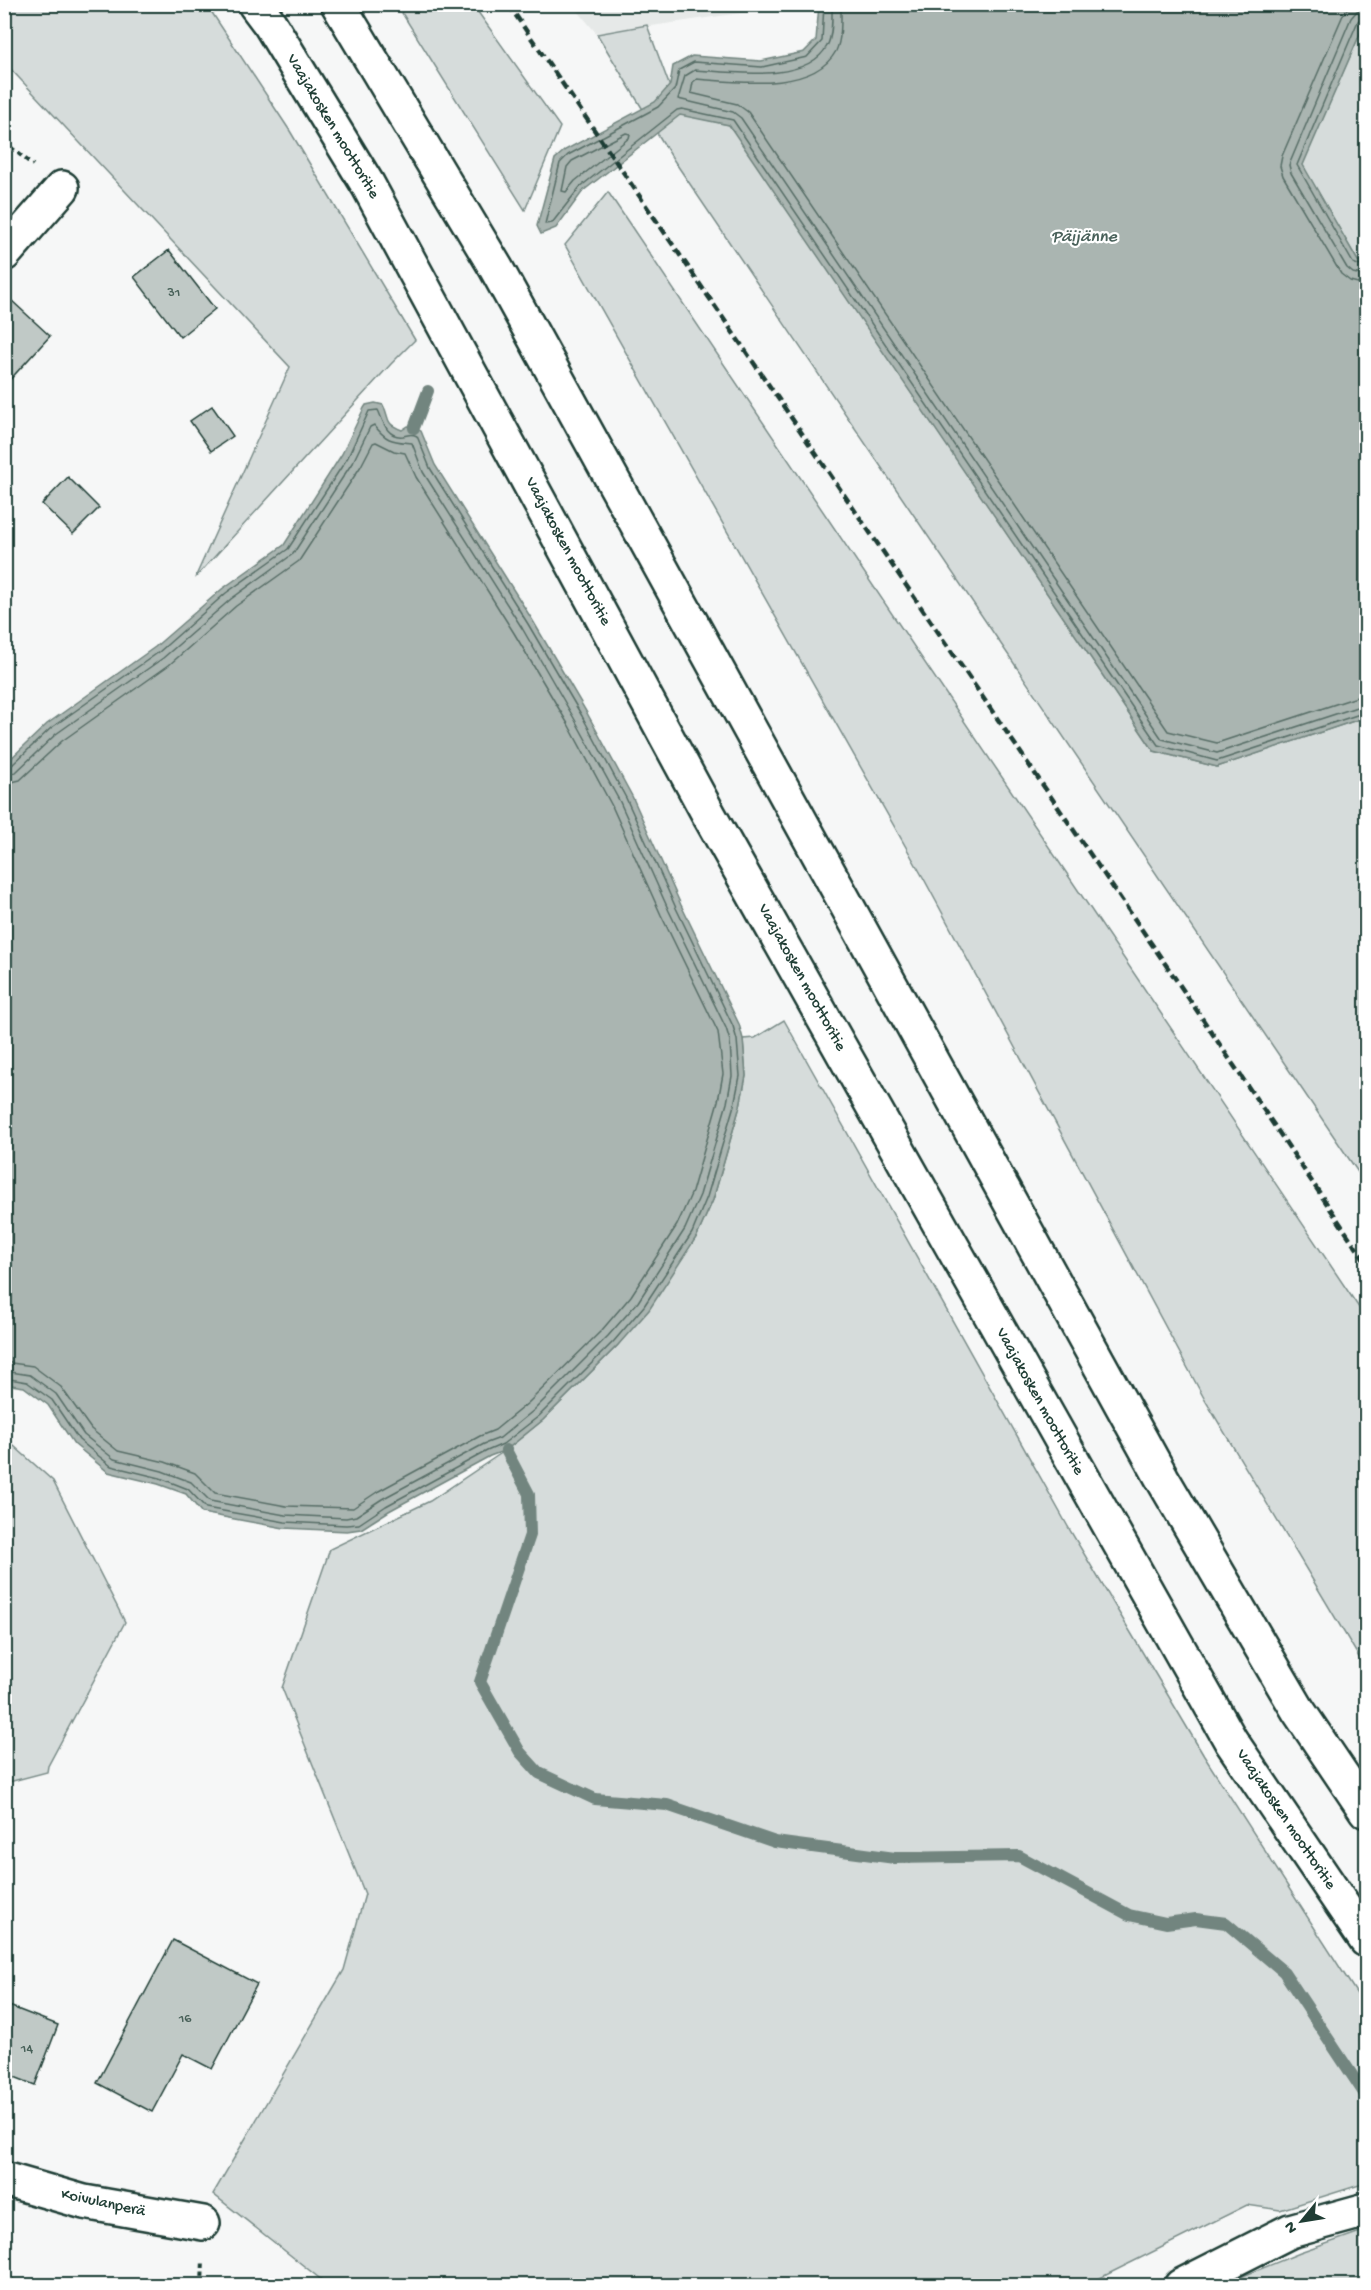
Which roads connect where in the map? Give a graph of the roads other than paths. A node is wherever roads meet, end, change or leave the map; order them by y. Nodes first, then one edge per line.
1 (255, 4) edge
2 (338, 4) edge
3 (62, 188) dead end
4 (4, 254) edge
5 (1366, 1810) edge
6 (1366, 1940) edge
7 (4, 2179) edge
8 (1352, 2214) edge
9 (203, 2223) dead end
10 (1181, 2286) edge

1 - 6 main road, Vaajakosken moottoritie
2 - 5 main road
3 - 4 main road
7 - 9 main road, Koivulanperä
8 - 10 main road

